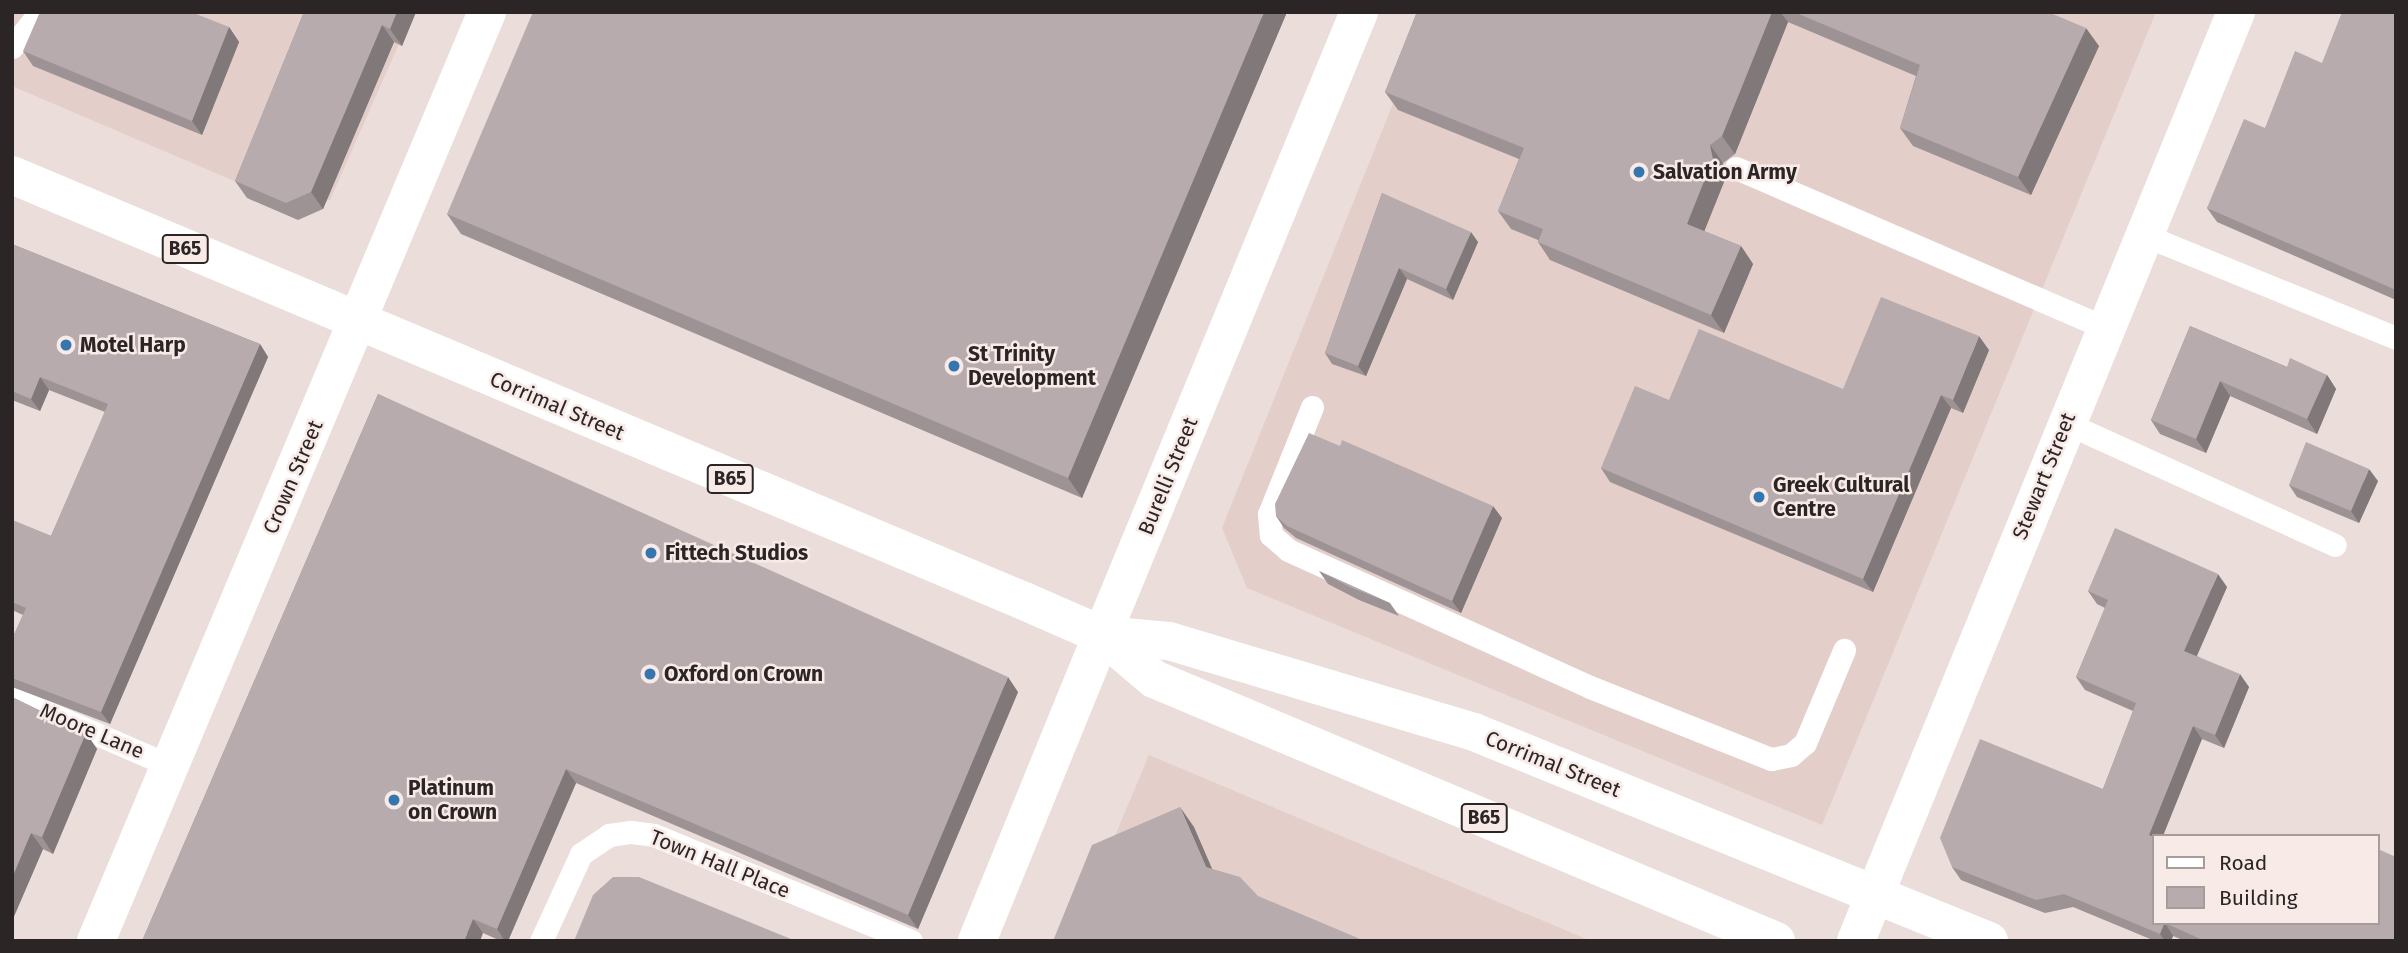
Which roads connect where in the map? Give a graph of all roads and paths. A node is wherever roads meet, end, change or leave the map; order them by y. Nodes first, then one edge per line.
1 (40, 12) edge
2 (487, 12) edge
3 (1359, 12) edge
4 (2236, 12) edge
5 (12, 47) edge
6 (1736, 168) dead end
7 (12, 175) edge
8 (2144, 235) junction
9 (358, 323) junction
10 (2105, 328) junction
11 (2396, 338) edge
12 (1312, 407) dead end
13 (2066, 423) junction
14 (2335, 545) dead end
15 (1102, 635) junction
16 (1844, 650) dead end
17 (12, 696) edge
18 (171, 766) junction
19 (1875, 894) junction
20 (96, 941) edge
21 (541, 941) edge
22 (911, 941) edge
23 (977, 941) edge
24 (1776, 941) edge
25 (1856, 941) edge
26 (1989, 941) edge

1 - 5 lane
2 - 9 main road, Crown Street
3 - 15 main road, Burelli Street
4 - 8 main road, Stewart Street
6 - 10 lane
7 - 9 main road, Corrimal Street / B65
8 - 10 main road, Stewart Street
8 - 11 lane
9 - 15 main road, Corrimal Street / B65
9 - 18 main road, Crown Street
10 - 13 main road, Stewart Street
12 - 16 lane
13 - 14 lane
13 - 19 main road, Stewart Street
15 - 19 main road, Corrimal Street
15 - 23 main road, Burelli Street
15 - 24 main road, Corrimal Street / B65
17 - 18 lane, Moore Lane
18 - 20 main road, Crown Street
19 - 25 main road, Stewart Street
19 - 26 main road, Corrimal Street
21 - 22 lane, Town Hall Place

